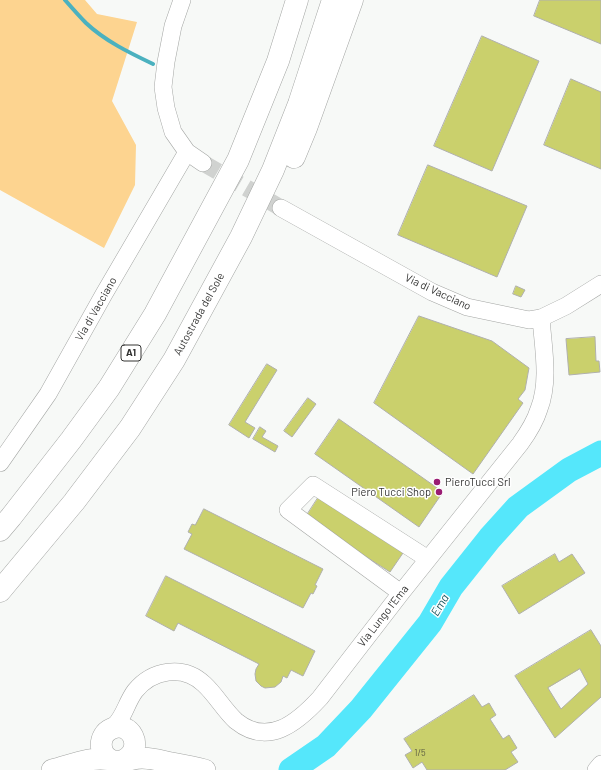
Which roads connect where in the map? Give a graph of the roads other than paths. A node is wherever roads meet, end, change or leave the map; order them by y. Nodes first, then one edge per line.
1 (182, 0) edge
2 (297, 0) edge
3 (333, 0) edge
4 (352, 0) edge
5 (187, 152) junction
6 (203, 163) tunnel mouth
7 (282, 208) tunnel mouth
8 (601, 284) edge
9 (540, 318) junction
10 (174, 360) junction
11 (0, 463) edge
12 (0, 530) edge
13 (428, 559) junction
14 (0, 591) edge
15 (401, 593) junction
16 (120, 732) junction
17 (118, 760) junction
18 (157, 760) junction
19 (76, 762) junction
20 (601, 764) edge
21 (52, 770) edge
22 (205, 770) edge
23 (596, 770) edge

1 - 5 street
2 - 12 highway, A1
3 - 10 highway, Autostrada del Sole
4 - 10 highway
5 - 6 street
5 - 11 street, Via di Vacciano
7 - 9 street, Via di Vacciano
8 - 9 street, Via di Vacciano
9 - 13 street, Via Lungo l'Ema
10 - 14 highway, Autostrada del Sole
13 - 15 street, Via Lungo l'Ema
13 - 15 street
15 - 16 street, Via Lungo l'Ema
16 - 17 main road
16 - 17 main road
16 - 18 main road
16 - 19 main road
17 - 18 main road
17 - 19 main road
18 - 22 main road
19 - 21 main road
20 - 23 street

